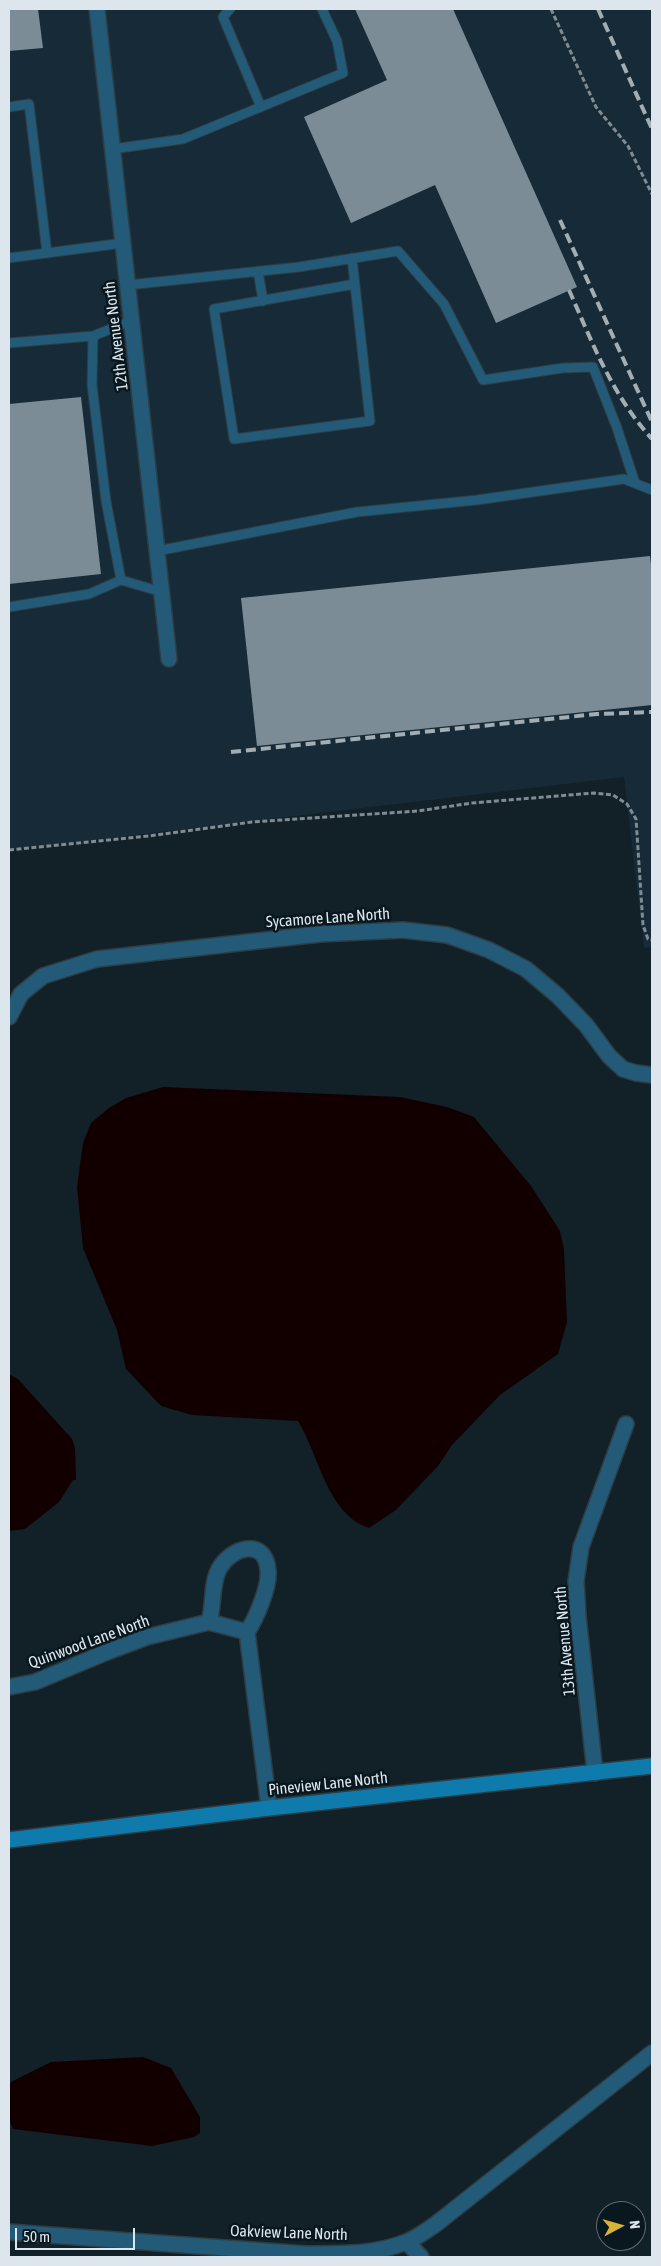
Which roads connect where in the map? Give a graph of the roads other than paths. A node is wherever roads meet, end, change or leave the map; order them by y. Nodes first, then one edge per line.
1 (97, 9) edge
2 (230, 9) edge
3 (322, 9) edge
4 (9, 107) edge
5 (261, 107) junction
6 (113, 149) junction
7 (123, 242) junction
8 (47, 253) junction
9 (9, 258) edge
10 (352, 258) junction
11 (258, 271) junction
12 (355, 284) junction
13 (128, 285) junction
14 (263, 301) junction
15 (133, 320) junction
16 (93, 336) junction
17 (9, 343) edge
18 (635, 483) junction
19 (652, 490) edge
20 (157, 551) junction
21 (121, 580) junction
22 (162, 592) junction
23 (9, 607) edge
24 (169, 659) dead end
25 (9, 1017) edge
26 (652, 1075) edge
27 (626, 1424) dead end
28 (209, 1622) junction
29 (247, 1632) junction
30 (9, 1687) edge
31 (652, 1766) edge
32 (595, 1772) junction
33 (269, 1808) junction
34 (9, 1840) edge
35 (652, 2053) edge
36 (9, 2232) edge
37 (407, 2242) junction
38 (421, 2257) edge

1 - 6 street, 12th Avenue North
2 - 5 lane
3 - 5 lane
4 - 8 lane
5 - 6 lane
6 - 7 street, 12th Avenue North
7 - 8 lane
7 - 13 street, 12th Avenue North
8 - 9 lane
10 - 11 lane
10 - 12 lane
10 - 18 lane
11 - 13 lane
11 - 14 lane
12 - 14 lane
12 - 14 lane
13 - 15 street, 12th Avenue North
15 - 16 lane
15 - 20 street, 12th Avenue North
16 - 17 lane
16 - 21 lane
18 - 19 lane
18 - 20 lane
20 - 22 street, 12th Avenue North
21 - 22 lane
21 - 23 lane
22 - 24 street, 12th Avenue North
25 - 26 street, Sycamore Lane North
27 - 32 street, 13th Avenue North
28 - 29 street, Quinwood Lane North
28 - 29 street
28 - 30 street, Quinwood Lane North
29 - 33 street
31 - 32 street, Pineview Lane North
32 - 33 street, Pineview Lane North
33 - 34 street, Pineview Lane North
35 - 37 street, Oakview Lane North
36 - 37 street, Oakview Lane North
37 - 38 street

